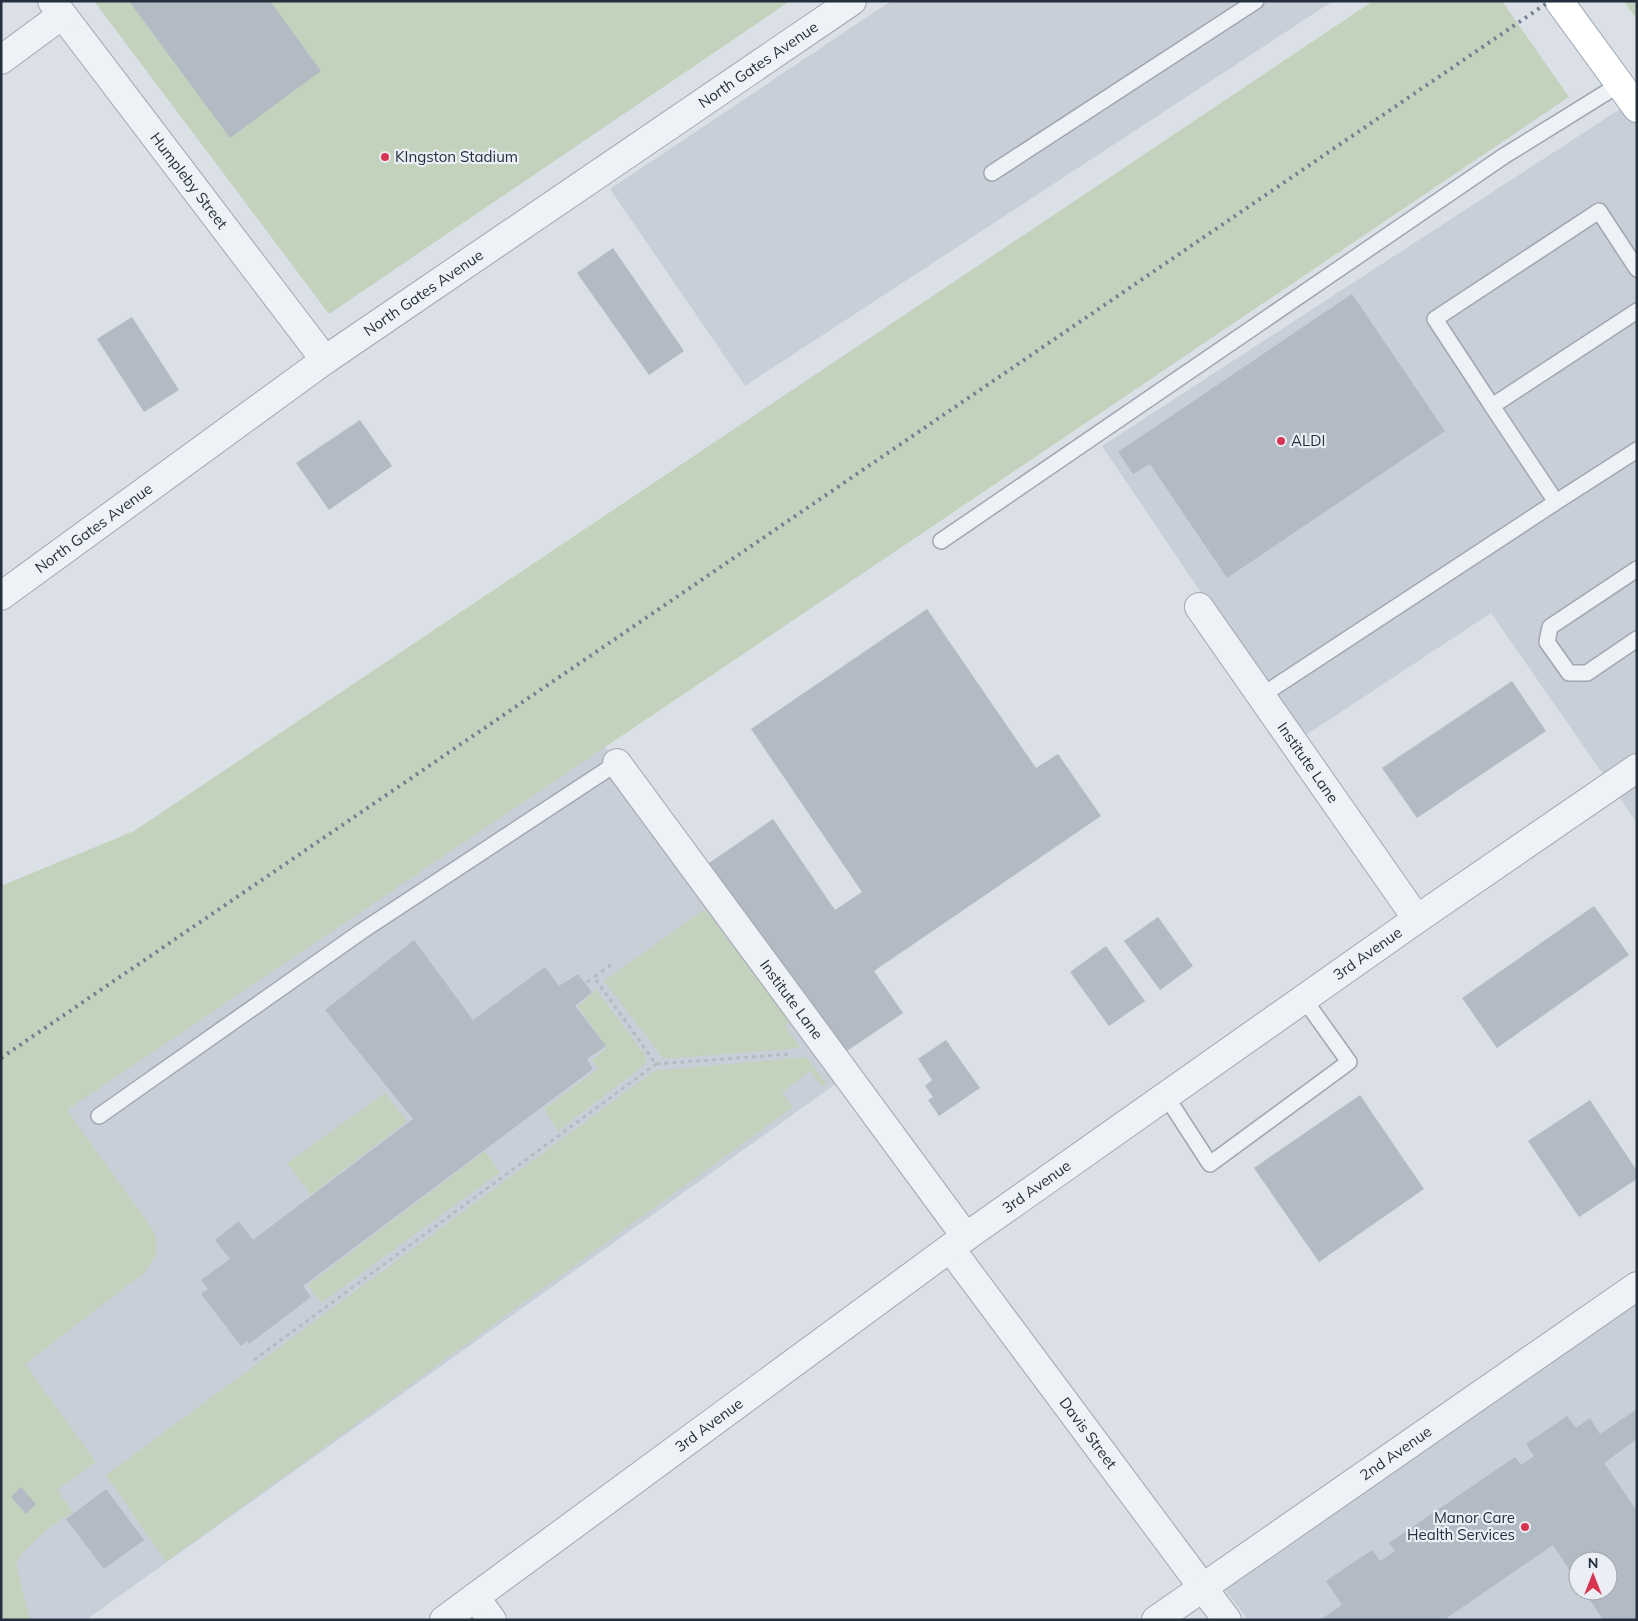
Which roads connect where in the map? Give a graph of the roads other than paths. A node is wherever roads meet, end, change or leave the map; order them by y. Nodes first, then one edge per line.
1 (852, 1) edge
2 (1256, 1) edge
3 (1559, 1) edge
4 (57, 8) edge
5 (1, 60) edge
6 (1620, 84) junction
7 (1637, 108) edge
8 (992, 172) dead end
9 (1637, 269) edge
10 (1637, 311) edge
11 (325, 360) junction
12 (1492, 406) junction
13 (1637, 450) edge
14 (1556, 502) junction
15 (941, 541) dead end
16 (1637, 568) edge
17 (1, 596) edge
18 (1199, 607) dead end
19 (1637, 639) edge
20 (1261, 696) junction
21 (617, 763) joint
22 (1637, 768) edge
23 (1417, 919) junction
24 (1304, 999) junction
25 (1166, 1096) junction
26 (99, 1116) dead end
27 (958, 1242) junction
28 (1637, 1286) edge
29 (1202, 1588) junction
30 (475, 1597) junction
31 (444, 1620) edge
32 (492, 1620) edge
33 (1156, 1620) edge
34 (1226, 1620) edge

1 - 11 street, North Gates Avenue
2 - 8 lane
3 - 6 main road
4 - 5 street
4 - 11 street, Humpleby Street
6 - 7 main road
6 - 15 lane
9 - 12 lane
10 - 12 lane
11 - 17 street, North Gates Avenue
12 - 14 lane
13 - 14 lane
14 - 20 lane
16 - 19 lane
18 - 20 street, Institute Lane
20 - 23 street, Institute Lane
21 - 26 lane
21 - 27 street, Institute Lane
22 - 23 street, 3rd Avenue
23 - 24 street, 3rd Avenue
24 - 25 street, 3rd Avenue
24 - 25 lane
25 - 27 street, 3rd Avenue
27 - 29 street, Davis Street
27 - 30 street, 3rd Avenue
28 - 29 street, 2nd Avenue
29 - 33 street, 2nd Avenue
29 - 34 street, Davis Street
30 - 31 street, 3rd Avenue
30 - 32 street

